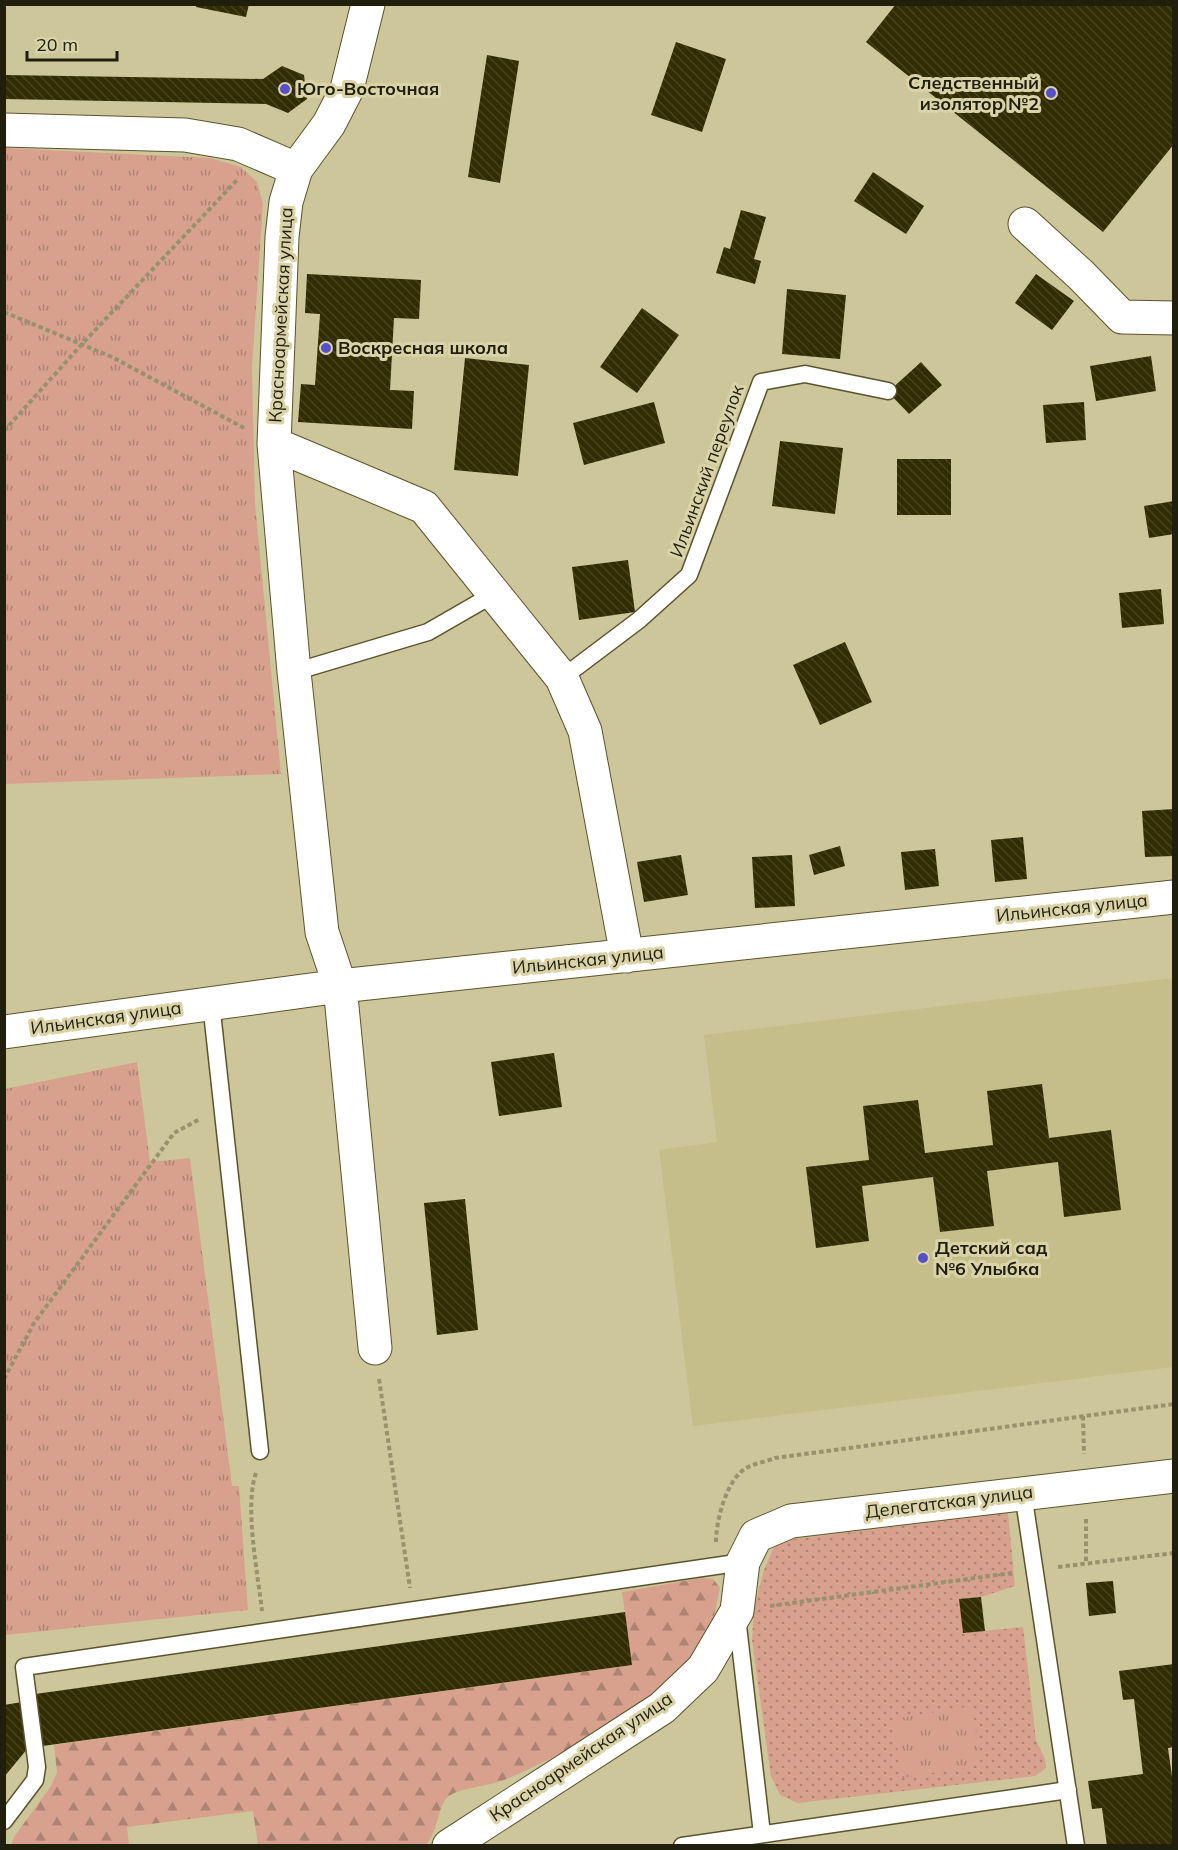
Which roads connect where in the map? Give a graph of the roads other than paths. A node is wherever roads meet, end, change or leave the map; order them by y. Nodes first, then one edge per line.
1 (368, 4) edge
2 (4, 130) edge
3 (296, 169) junction
4 (1025, 224) dead end
5 (1173, 318) edge
6 (888, 392) dead end
7 (274, 444) junction
8 (494, 594) junction
9 (294, 672) junction
10 (562, 678) junction
11 (1173, 897) edge
12 (627, 956) junction
13 (340, 986) junction
14 (211, 1003) junction
15 (4, 1032) edge
16 (375, 1348) road end
17 (260, 1451) road end
18 (1173, 1476) edge
19 (1023, 1493) junction
20 (729, 1564) junction
21 (736, 1611) junction
22 (1068, 1790) junction
23 (4, 1821) edge
24 (762, 1834) junction
25 (449, 1845) edge
26 (682, 1845) edge
27 (1076, 1845) edge

1 - 3 street, Красноармейская улица
2 - 3 street
3 - 7 street, Красноармейская улица
4 - 5 street
6 - 10 lane, Ильинский переулок
7 - 8 street, Красноармейская улица
7 - 9 street
8 - 9 lane
8 - 10 street, Красноармейская улица
9 - 13 street
10 - 12 street, Красноармейская улица
11 - 12 street, Ильинская улица
12 - 13 street, Ильинская улица
13 - 14 street, Ильинская улица
13 - 16 street
14 - 15 street, Ильинская улица
14 - 17 lane
18 - 19 street, Делегатская улица
19 - 20 street, Делегатская улица
19 - 22 lane
20 - 21 street, Красноармейская улица
20 - 23 lane
21 - 24 lane
21 - 25 street, Красноармейская улица
22 - 24 lane
22 - 27 lane
24 - 26 lane

